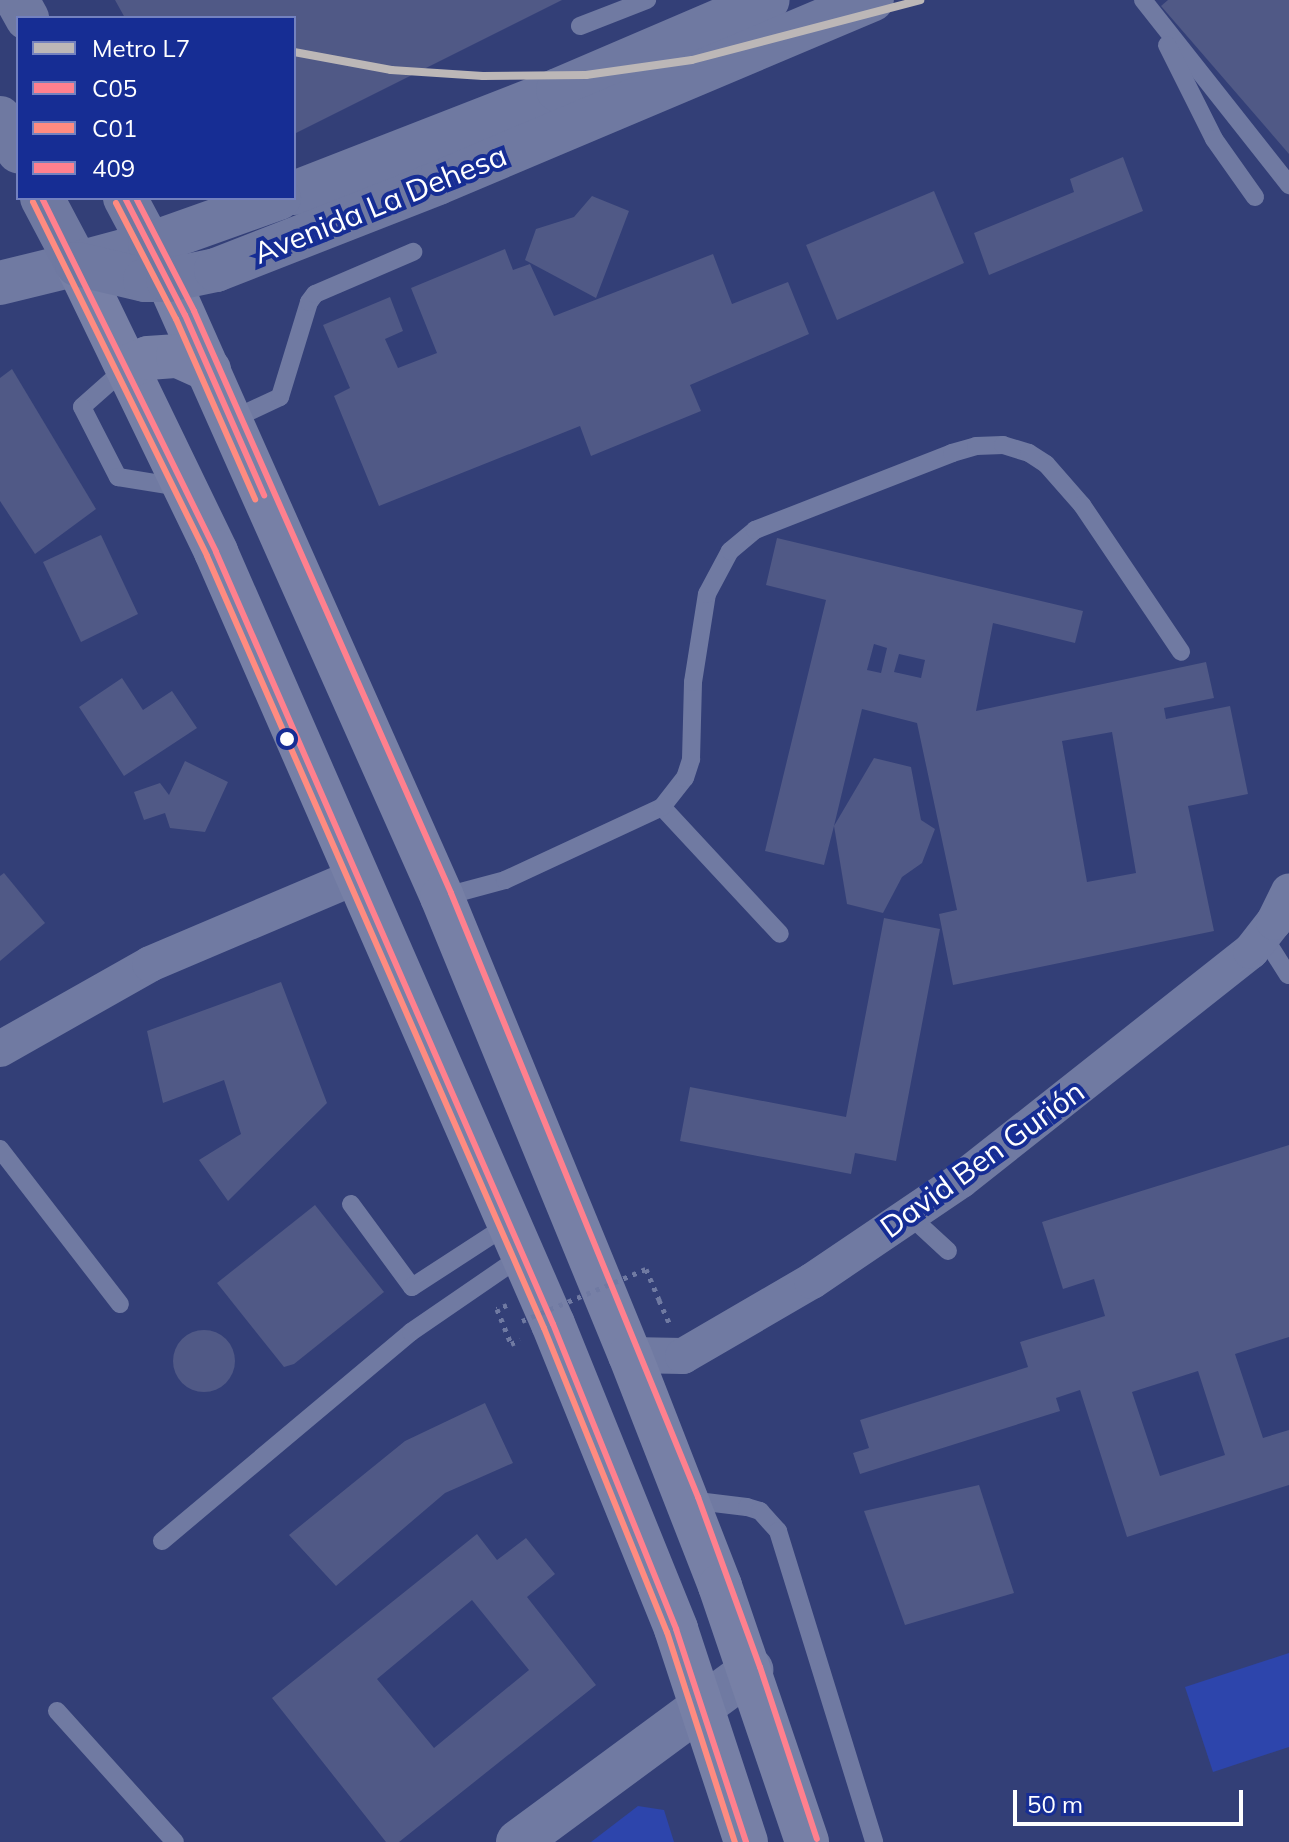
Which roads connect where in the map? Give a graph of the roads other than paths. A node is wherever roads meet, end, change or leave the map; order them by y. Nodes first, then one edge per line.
1 (647, 0) edge
2 (768, 0) edge
3 (872, 0) edge
4 (1143, 0) edge
5 (1156, 21) junction
6 (580, 26) dead end
7 (0, 118) edge
8 (16, 147) edge
9 (1289, 185) edge
10 (296, 192) edge
11 (1255, 197) dead end
12 (43, 200) edge
13 (126, 200) edge
14 (275, 200) edge
15 (413, 252) dead end
16 (159, 262) junction
17 (77, 264) junction
18 (0, 283) edge
19 (127, 367) junction
20 (209, 370) junction
21 (231, 420) junction
22 (186, 488) junction
23 (1181, 652) dead end
24 (662, 807) junction
25 (357, 876) junction
26 (1289, 891) edge
27 (442, 897) junction
28 (780, 934) dead end
29 (1264, 937) junction
30 (1288, 975) edge
31 (0, 1049) edge
32 (0, 1149) edge
33 (351, 1204) dead end
34 (909, 1215) junction
35 (516, 1240) junction
36 (948, 1251) dead end
37 (120, 1304) dead end
38 (538, 1323) junction
39 (630, 1355) junction
40 (689, 1500) junction
41 (162, 1541) dead end
42 (751, 1670) junction
43 (702, 1704) junction
44 (57, 1711) dead end
45 (541, 1835) edge
46 (175, 1842) edge
47 (746, 1842) edge
48 (807, 1842) edge
49 (874, 1842) edge

1 - 6 lane
2 - 10 main road, Avenida La Dehesa
3 - 16 main road, Avenida La Dehesa
4 - 5 lane
5 - 9 lane
5 - 11 lane
7 - 8 main road
12 - 17 main road
13 - 16 main road
14 - 16 main road, Avenida La Dehesa
15 - 21 lane
16 - 17 main road, Avenida La Dehesa
16 - 20 main road
17 - 18 street
17 - 19 main road
19 - 20 main road
19 - 22 main road
19 - 22 lane
20 - 21 main road
21 - 27 main road
22 - 25 main road
23 - 24 lane
24 - 27 lane
24 - 28 lane
25 - 31 street
25 - 35 main road
26 - 29 street, David Ben Gurión
27 - 39 main road
29 - 30 lane
29 - 34 street, David Ben Gurión
32 - 37 lane
33 - 35 lane
34 - 36 lane
34 - 39 street, David Ben Gurión
35 - 38 main road
35 - 41 lane
38 - 39 main road
38 - 43 main road
39 - 40 main road
40 - 42 main road
40 - 49 lane
42 - 43 street
42 - 48 main road
43 - 45 street
43 - 47 main road
44 - 46 lane

